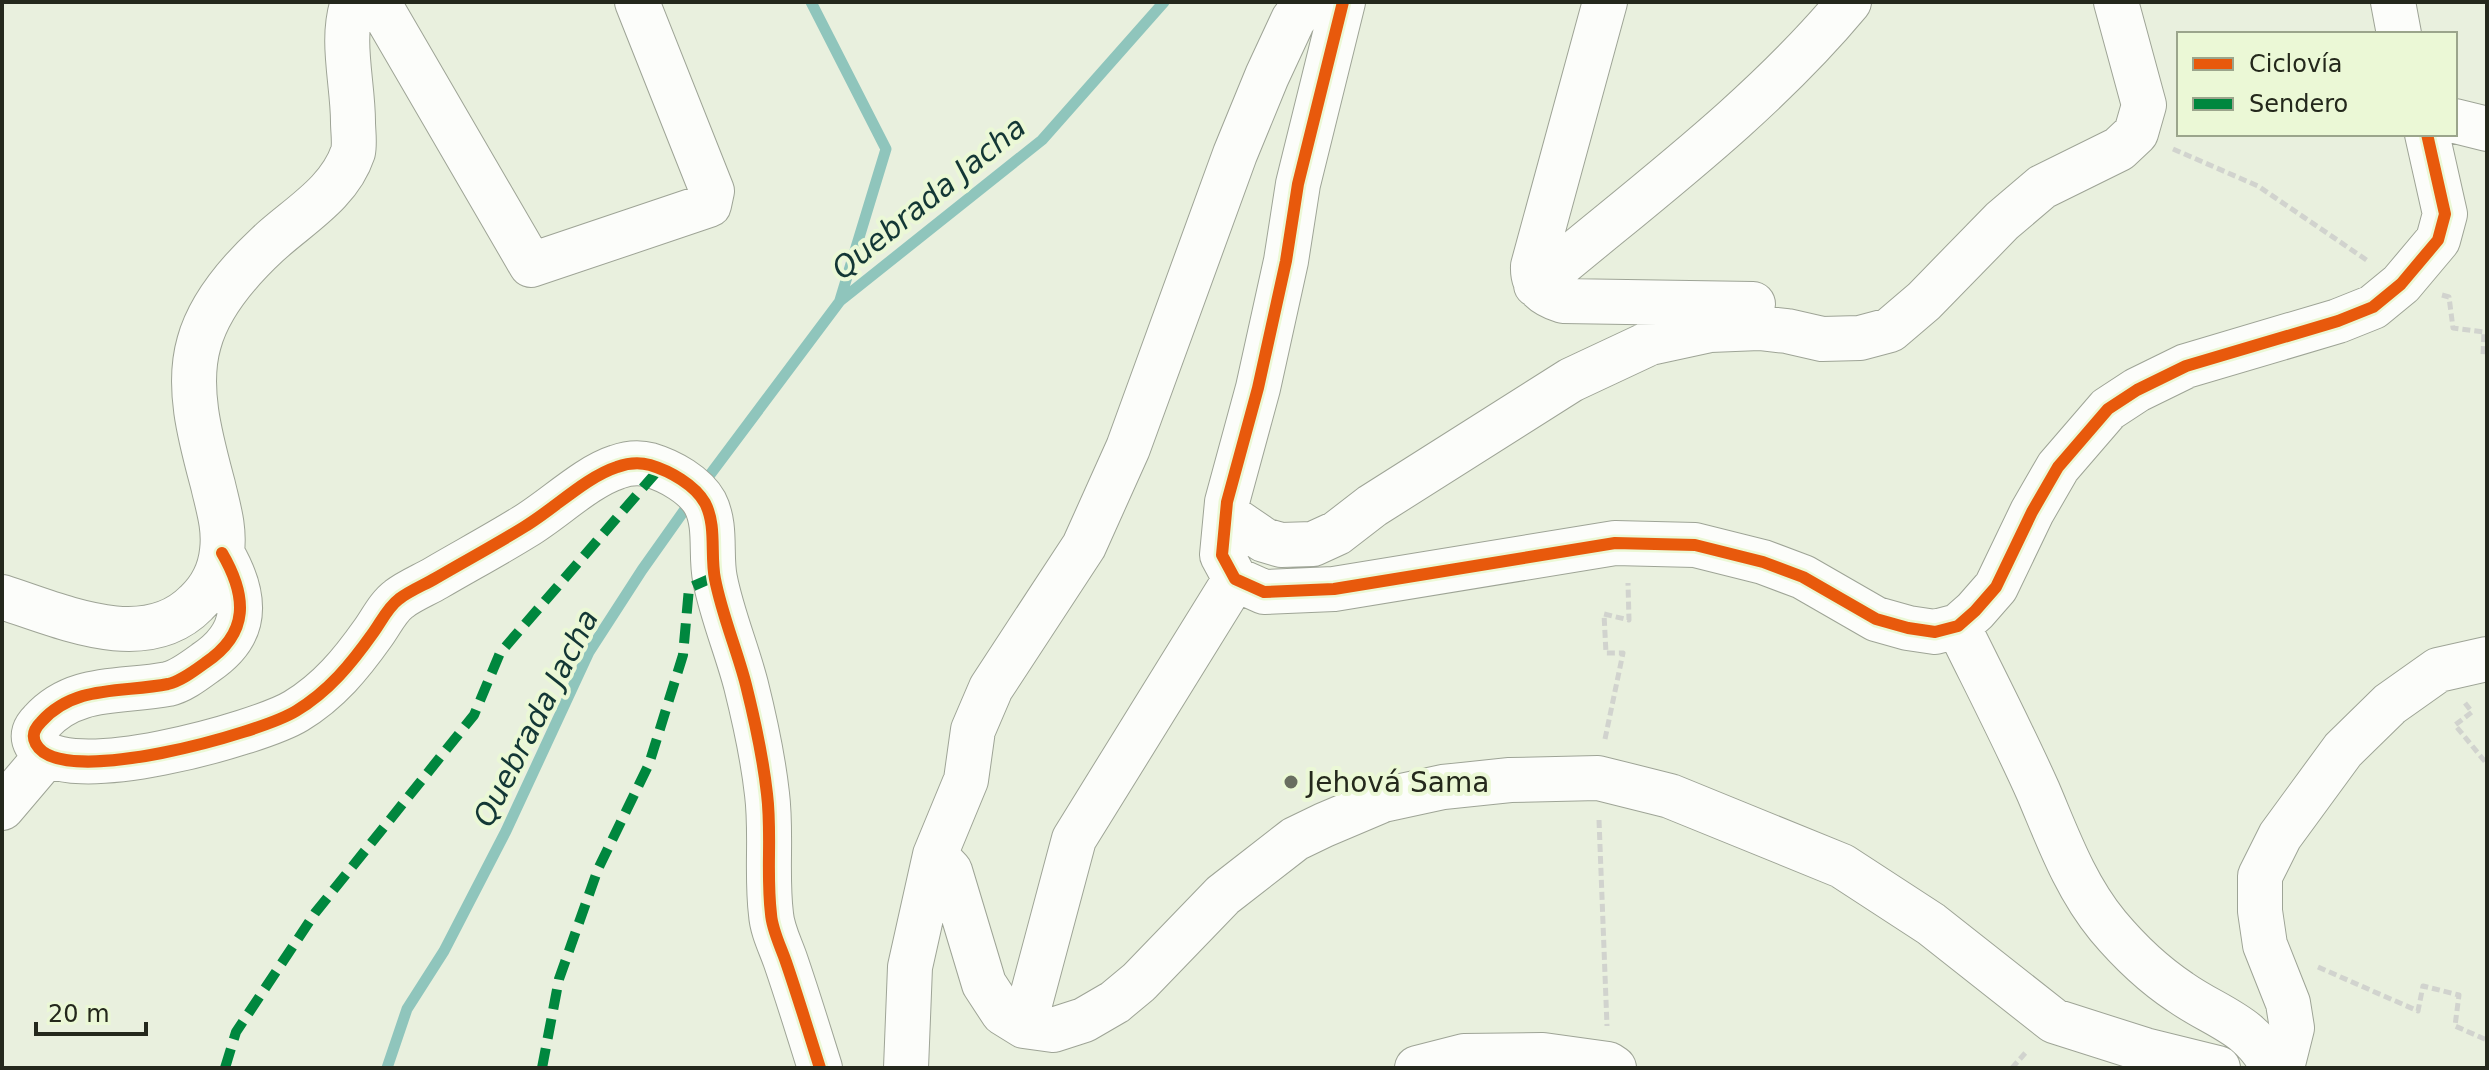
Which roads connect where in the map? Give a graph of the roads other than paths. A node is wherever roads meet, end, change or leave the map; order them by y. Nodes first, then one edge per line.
1 (353, 2) edge
2 (378, 2) edge
3 (637, 2) edge
4 (1306, 2) edge
5 (1343, 2) edge
6 (1605, 2) edge
7 (1849, 2) edge
8 (2116, 2) edge
9 (2393, 2) edge
10 (2399, 32) edge
11 (2457, 122) edge
12 (2487, 129) edge
13 (2427, 136) edge
14 (1536, 285) junction
15 (1787, 331) junction
16 (1226, 514) junction
17 (222, 553) junction
18 (1235, 579) junction
19 (2, 597) edge
20 (1958, 626) junction
21 (2487, 659) edge
22 (47, 755) junction
23 (2, 808) edge
24 (935, 855) junction
25 (1024, 1026) junction
26 (1611, 1066) edge
27 (820, 1068) edge
28 (906, 1068) edge
29 (1417, 1068) edge
30 (2218, 1068) edge
31 (2276, 1068) edge

1 - 17 street
2 - 3 street
4 - 24 street
5 - 16 street
6 - 14 street
7 - 14 street
8 - 15 street
9 - 10 street
11 - 12 street
13 - 20 street
14 - 15 street
15 - 16 street
16 - 18 street
17 - 19 street
17 - 22 street
18 - 20 street
18 - 25 street
20 - 31 street
21 - 31 street
22 - 23 street
22 - 27 street
24 - 25 street
24 - 28 street
25 - 30 street
26 - 29 street

